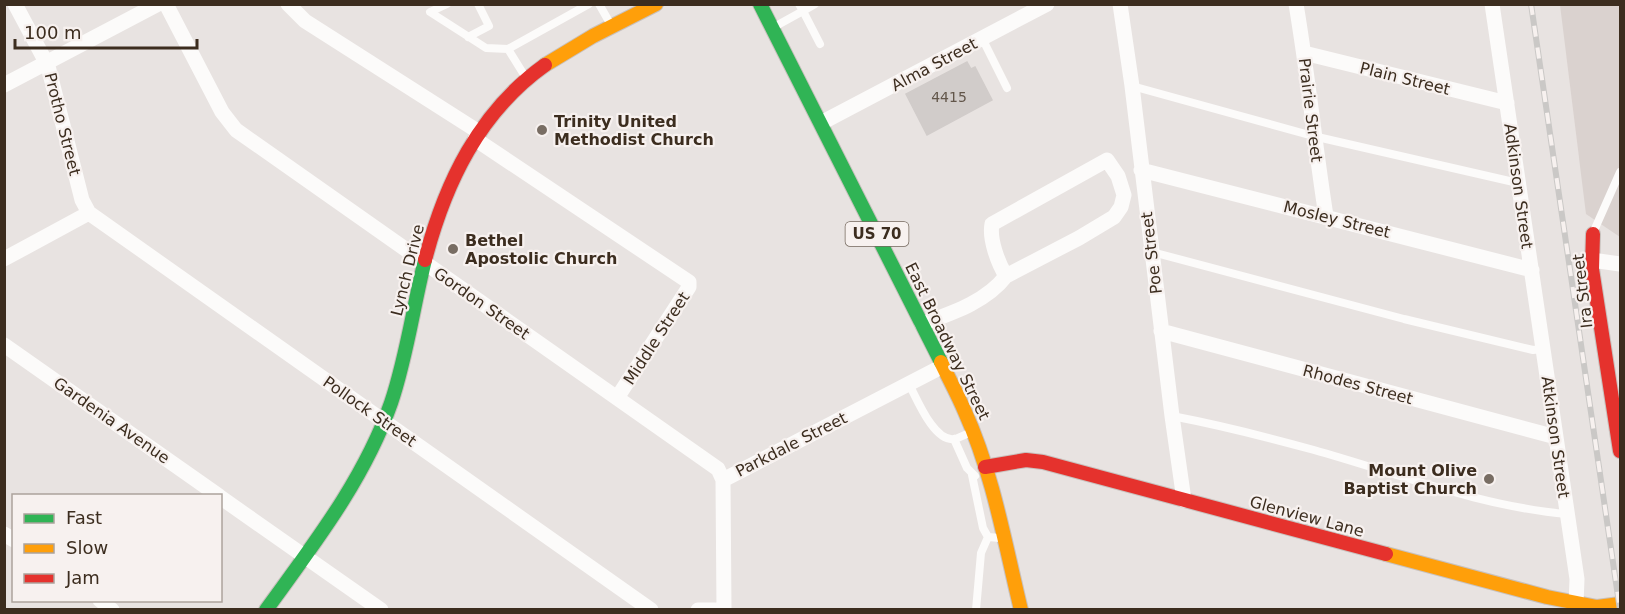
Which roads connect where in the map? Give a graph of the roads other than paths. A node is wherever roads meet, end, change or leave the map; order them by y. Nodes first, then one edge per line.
1 (15, 4) edge
2 (158, 4) edge
3 (166, 4) edge
4 (288, 4) edge
5 (447, 4) edge
6 (478, 4) edge
7 (589, 4) edge
8 (599, 4) edge
9 (656, 4) edge
10 (760, 4) edge
11 (815, 4) edge
12 (1047, 4) edge
13 (1120, 4) edge
14 (1296, 4) edge
15 (1492, 4) edge
16 (801, 8) edge
17 (611, 27) junction
18 (772, 28) junction
19 (468, 37) junction
20 (982, 38) junction
21 (820, 44) dead end
22 (507, 49) junction
23 (1304, 53) junction
24 (46, 63) junction
25 (527, 79) junction
26 (4, 85) edge
27 (1132, 86) junction
28 (1007, 88) dead end
29 (1506, 102) junction
30 (821, 123) junction
31 (477, 135) junction
32 (1313, 136) junction
33 (1141, 170) junction
34 (1620, 172) edge
35 (1518, 183) junction
36 (89, 213) junction
37 (1326, 216) junction
38 (1593, 234) joint
39 (1151, 252) junction
40 (4, 259) edge
41 (1592, 260) junction
42 (424, 263) junction
43 (1620, 264) edge
44 (1532, 270) junction
45 (1006, 276) junction
46 (922, 324) junction
47 (1161, 331) junction
48 (4, 345) edge
49 (1543, 349) junction
50 (943, 366) junction
51 (909, 384) junction
52 (617, 398) junction
53 (1172, 416) junction
54 (384, 422) junction
55 (974, 431) junction
56 (1556, 437) junction
57 (954, 439) junction
58 (1620, 451) edge
59 (986, 471) junction
60 (972, 475) junction
61 (723, 480) junction
62 (217, 494) edge
63 (222, 497) edge
64 (1184, 500) junction
65 (1567, 514) junction
66 (988, 537) junction
67 (1004, 538) junction
68 (305, 556) junction
69 (1620, 604) edge
70 (1582, 606) edge
71 (266, 609) edge
72 (381, 609) edge
73 (651, 609) edge
74 (698, 609) edge
75 (715, 609) edge
76 (724, 609) edge
77 (976, 609) edge
78 (1021, 609) edge

1 - 24 street, Protho Street
2 - 24 street
3 - 42 street, Gordon Street
4 - 31 street, Middle Street
5 - 19 lane
6 - 19 lane
7 - 22 lane
8 - 17 lane
9 - 17 main road, Lynch Drive
10 - 18 main road, East Broadway Street / US 70
11 - 16 lane
12 - 20 street, Alma Street
13 - 27 street, Poe Street
14 - 23 street, Prairie Street
15 - 29 street
16 - 18 lane
16 - 21 lane
17 - 25 main road, Lynch Drive
18 - 30 main road, East Broadway Street / US 70
19 - 22 lane
20 - 28 lane
20 - 30 street, Alma Street
22 - 25 lane
23 - 29 street, Plain Street
23 - 32 street, Prairie Street
24 - 26 street
24 - 36 street, Protho Street
25 - 31 main road, Lynch Drive
27 - 32 lane
27 - 33 street, Poe Street
29 - 35 street, Adkinson Street
30 - 46 main road, East Broadway Street / US 70
31 - 42 main road, Lynch Drive
31 - 52 street, Middle Street
32 - 35 lane
32 - 37 street, Prairie Street
33 - 37 street, Mosley Street
33 - 39 street, Poe Street
34 - 38 lane
35 - 44 street, Adkinson Street
36 - 40 street
36 - 54 street, Pollock Street
37 - 44 street, Mosley Street
38 - 41 main road, Ira Street
39 - 47 street, Poe Street
39 - 49 lane
41 - 43 street
41 - 58 main road, Ira Street
42 - 52 street, Gordon Street
42 - 54 main road, Lynch Drive
44 - 49 street, Atkinson Street
45 - 45 street
45 - 46 street
46 - 50 main road, East Broadway Street / US 70
47 - 53 street, Poe Street
47 - 56 street, Rhodes Street
48 - 62 street, Gardenia Avenue
49 - 56 street, Atkinson Street
50 - 51 street, Parkdale Street
50 - 55 main road, East Broadway Street / US 70
51 - 57 lane
51 - 61 street, Parkdale Street
52 - 61 street, Gordon Street
53 - 64 street, Poe Street
53 - 65 lane
54 - 68 main road, Lynch Drive
54 - 73 street, Pollock Street
55 - 57 lane
55 - 59 main road, East Broadway Street / US 70
56 - 65 street, Atkinson Street
57 - 60 lane
59 - 60 lane
59 - 64 main road, Glenview Lane
59 - 67 main road, East Broadway Street / US 70
60 - 66 lane
61 - 76 street, Parkdale Street
63 - 68 street, Gardenia Avenue
64 - 70 main road, Glenview Lane
65 - 70 street, Atkinson Street
66 - 67 lane
66 - 77 lane
67 - 78 main road, East Broadway Street / US 70
68 - 71 main road, Lynch Drive
68 - 72 street, Gardenia Avenue
69 - 70 main road, Glenview Lane
74 - 75 street

